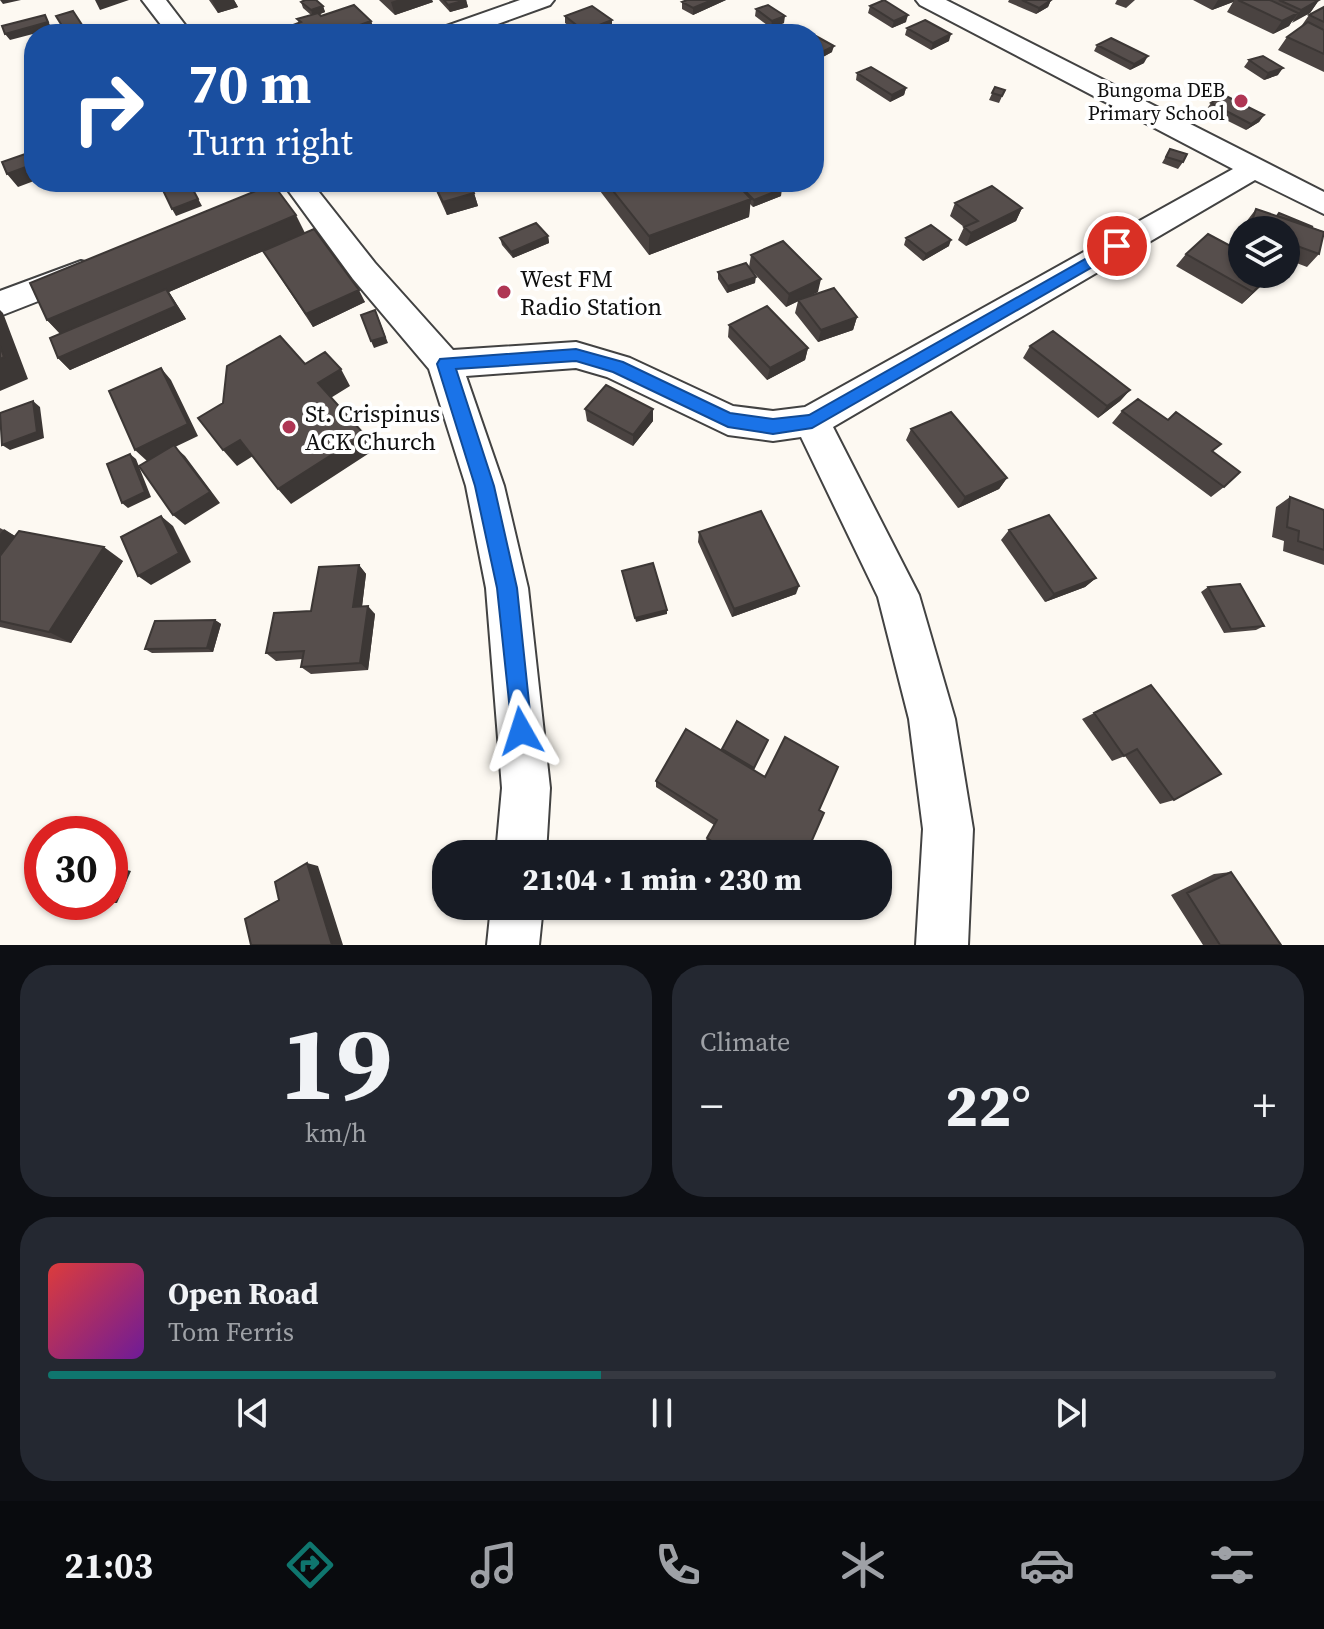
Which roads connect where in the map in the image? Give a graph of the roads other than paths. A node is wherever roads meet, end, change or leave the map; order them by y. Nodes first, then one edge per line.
1 (154, 0) edge
2 (542, 0) edge
3 (928, 0) edge
4 (172, 24) edge
5 (475, 24) edge
6 (1254, 169) junction
7 (293, 192) edge
8 (1324, 204) edge
9 (114, 259) edge
10 (0, 304) edge
11 (445, 364) junction
12 (812, 421) junction
13 (522, 840) edge
14 (516, 920) edge
15 (513, 945) edge
16 (942, 945) edge

1 - 4 street
2 - 5 street
3 - 6 street
6 - 8 street
6 - 12 street
7 - 11 street
9 - 10 street
11 - 12 street
11 - 13 street
12 - 16 street
14 - 15 street

